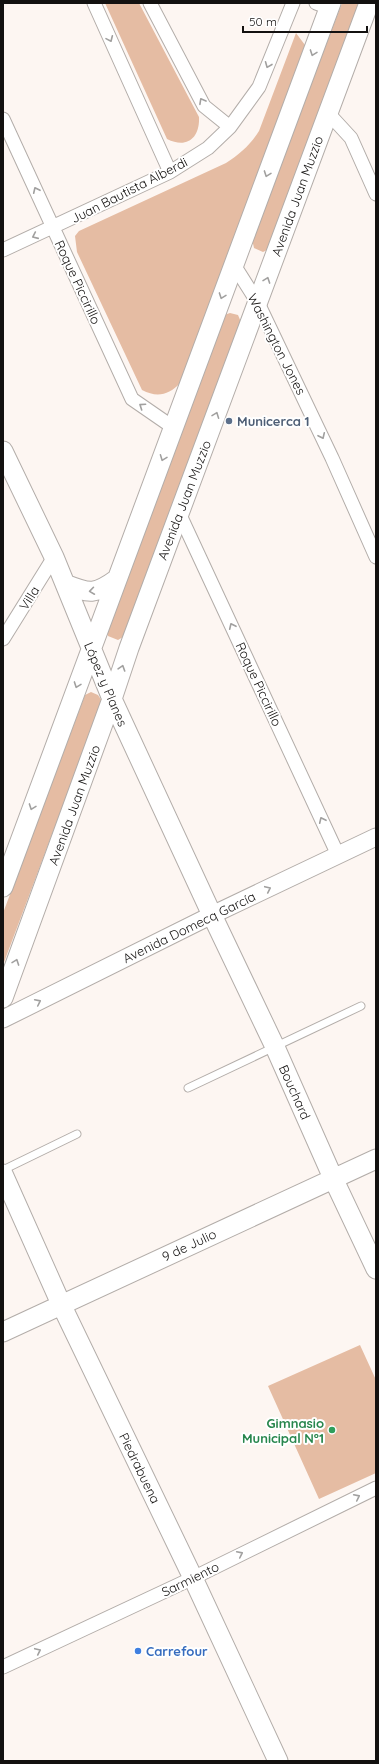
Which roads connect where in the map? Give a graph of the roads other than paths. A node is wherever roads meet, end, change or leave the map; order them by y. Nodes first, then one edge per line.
1 (94, 3) edge
2 (150, 3) edge
3 (293, 3) edge
4 (369, 3) edge
5 (325, 5) edge
6 (328, 112) junction
7 (3, 119) edge
8 (230, 127) junction
9 (170, 172) junction
10 (376, 194) edge
11 (53, 228) junction
12 (3, 250) edge
13 (234, 265) junction
14 (258, 303) junction
15 (174, 428) junction
16 (3, 451) edge
17 (7, 471) edge
18 (179, 513) junction
19 (54, 557) junction
20 (376, 557) edge
21 (117, 579) junction
22 (65, 584) junction
23 (3, 639) edge
24 (91, 648) junction
25 (112, 699) junction
26 (376, 837) edge
27 (338, 855) junction
28 (3, 888) edge
29 (212, 915) junction
30 (3, 998) edge
31 (361, 1006) dead end
32 (3, 1019) edge
33 (275, 1046) junction
34 (188, 1088) dead end
35 (77, 1134) dead end
36 (376, 1159) edge
37 (3, 1170) edge
38 (3, 1174) edge
39 (333, 1178) junction
40 (376, 1269) edge
41 (61, 1304) junction
42 (3, 1332) edge
43 (376, 1488) edge
44 (193, 1578) junction
45 (3, 1667) edge
46 (278, 1761) edge

1 -> 9 street
8 -> 2 street
3 -> 8 street, Juan Bautista Alberdi
4 - 6 main road, Avenida Juan Muzzio
5 -> 13 main road
6 - 10 street
14 -> 6 main road, Avenida Juan Muzzio
11 -> 7 street, Roque Piccirillo
8 - 9 street, Juan Bautista Alberdi
9 - 11 street, Juan Bautista Alberdi
11 -> 12 street, Juan Bautista Alberdi
15 -> 11 street, Roque Piccirillo
13 - 14 street, Washington Jones
13 -> 15 main road
18 -> 14 main road, Avenida Juan Muzzio
14 -> 20 street, Washington Jones
15 -> 21 main road
16 - 17 main road, López y Planes
17 - 19 main road, López y Planes
25 -> 18 main road, Avenida Juan Muzzio
27 -> 18 street, Roque Piccirillo
19 - 22 main road, López y Planes
19 - 23 street, Villa
21 -> 22 main road
21 - 24 main road
22 - 24 main road, López y Planes
24 - 25 main road, López y Planes
24 -> 28 main road
25 - 29 main road, López y Planes
30 -> 25 main road, Avenida Juan Muzzio
26 - 27 street, Avenida Domecq García
29 -> 27 street, Avenida Domecq García
32 -> 29 street, Avenida Domecq García
29 - 33 main road, Bouchard
31 - 33 lane
33 - 34 lane
33 - 39 main road, Bouchard
35 - 37 lane
36 - 39 main road, 9 de Julio
38 - 41 main road, Piedrabuena
39 - 40 main road, Bouchard
39 - 41 main road, 9 de Julio
41 - 42 main road, 9 de Julio
41 - 44 main road, Piedrabuena
44 -> 43 street, Sarmiento
45 -> 44 street, Sarmiento
44 - 46 main road, Piedrabuena

